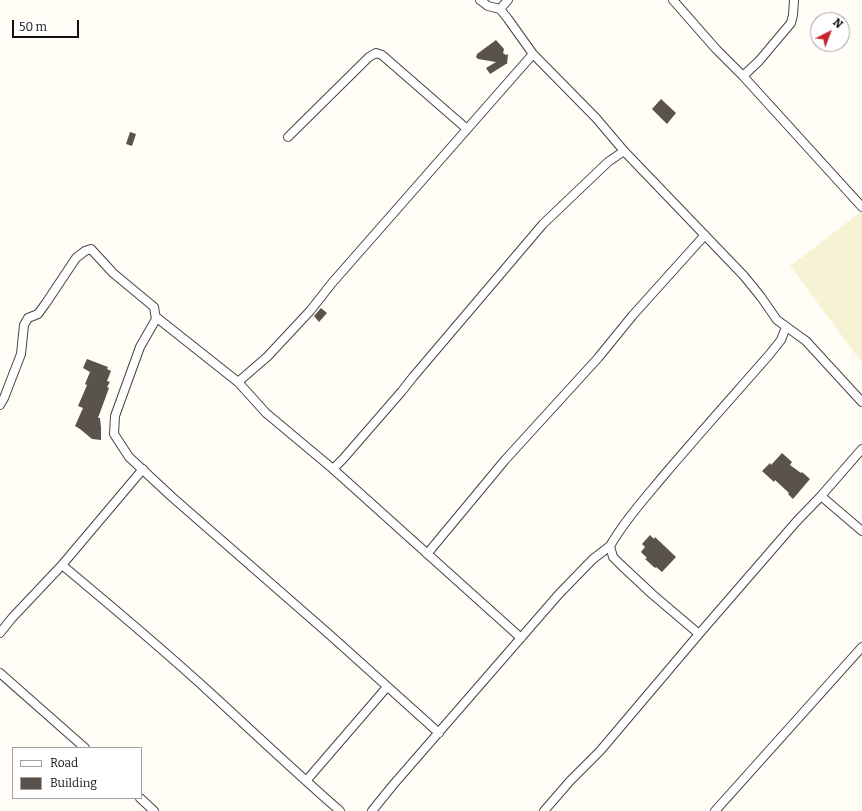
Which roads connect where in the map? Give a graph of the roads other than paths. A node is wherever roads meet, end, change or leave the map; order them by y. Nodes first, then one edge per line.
1 (480, 0) edge
2 (508, 0) edge
3 (673, 0) edge
4 (794, 0) edge
5 (500, 9) junction
6 (533, 54) junction
7 (743, 76) junction
8 (467, 129) junction
9 (288, 137) dead end
10 (624, 150) junction
11 (862, 207) edge
12 (705, 235) junction
13 (156, 317) junction
14 (786, 327) junction
15 (238, 382) junction
16 (862, 402) edge
17 (0, 405) edge
18 (862, 449) edge
19 (143, 469) junction
20 (333, 469) junction
21 (821, 496) junction
22 (862, 532) edge
23 (610, 546) junction
24 (426, 554) junction
25 (62, 565) junction
26 (0, 633) edge
27 (699, 634) junction
28 (521, 638) junction
29 (862, 647) edge
30 (0, 673) edge
31 (387, 687) junction
32 (439, 733) junction
33 (84, 747) edge
34 (306, 781) junction
35 (141, 799) edge
36 (154, 811) edge
37 (340, 811) edge
38 (372, 811) edge
39 (544, 811) edge
40 (715, 811) edge

1 - 5 street
2 - 5 street
3 - 7 street
4 - 7 street
5 - 6 street
6 - 8 street
6 - 10 street
7 - 11 street
8 - 9 street
8 - 15 street
10 - 12 street
10 - 20 street
12 - 14 street
12 - 24 street
13 - 15 street
13 - 17 street
13 - 19 street
14 - 16 street
14 - 23 street
15 - 20 street
18 - 21 street
19 - 25 street
19 - 31 street
20 - 24 street
21 - 22 street
21 - 27 street
23 - 27 street
23 - 28 street
24 - 28 street
25 - 26 street
25 - 34 street
27 - 39 street
28 - 32 street
29 - 40 street
30 - 33 street
31 - 32 street
31 - 34 street
32 - 38 street
34 - 37 street
35 - 36 street

